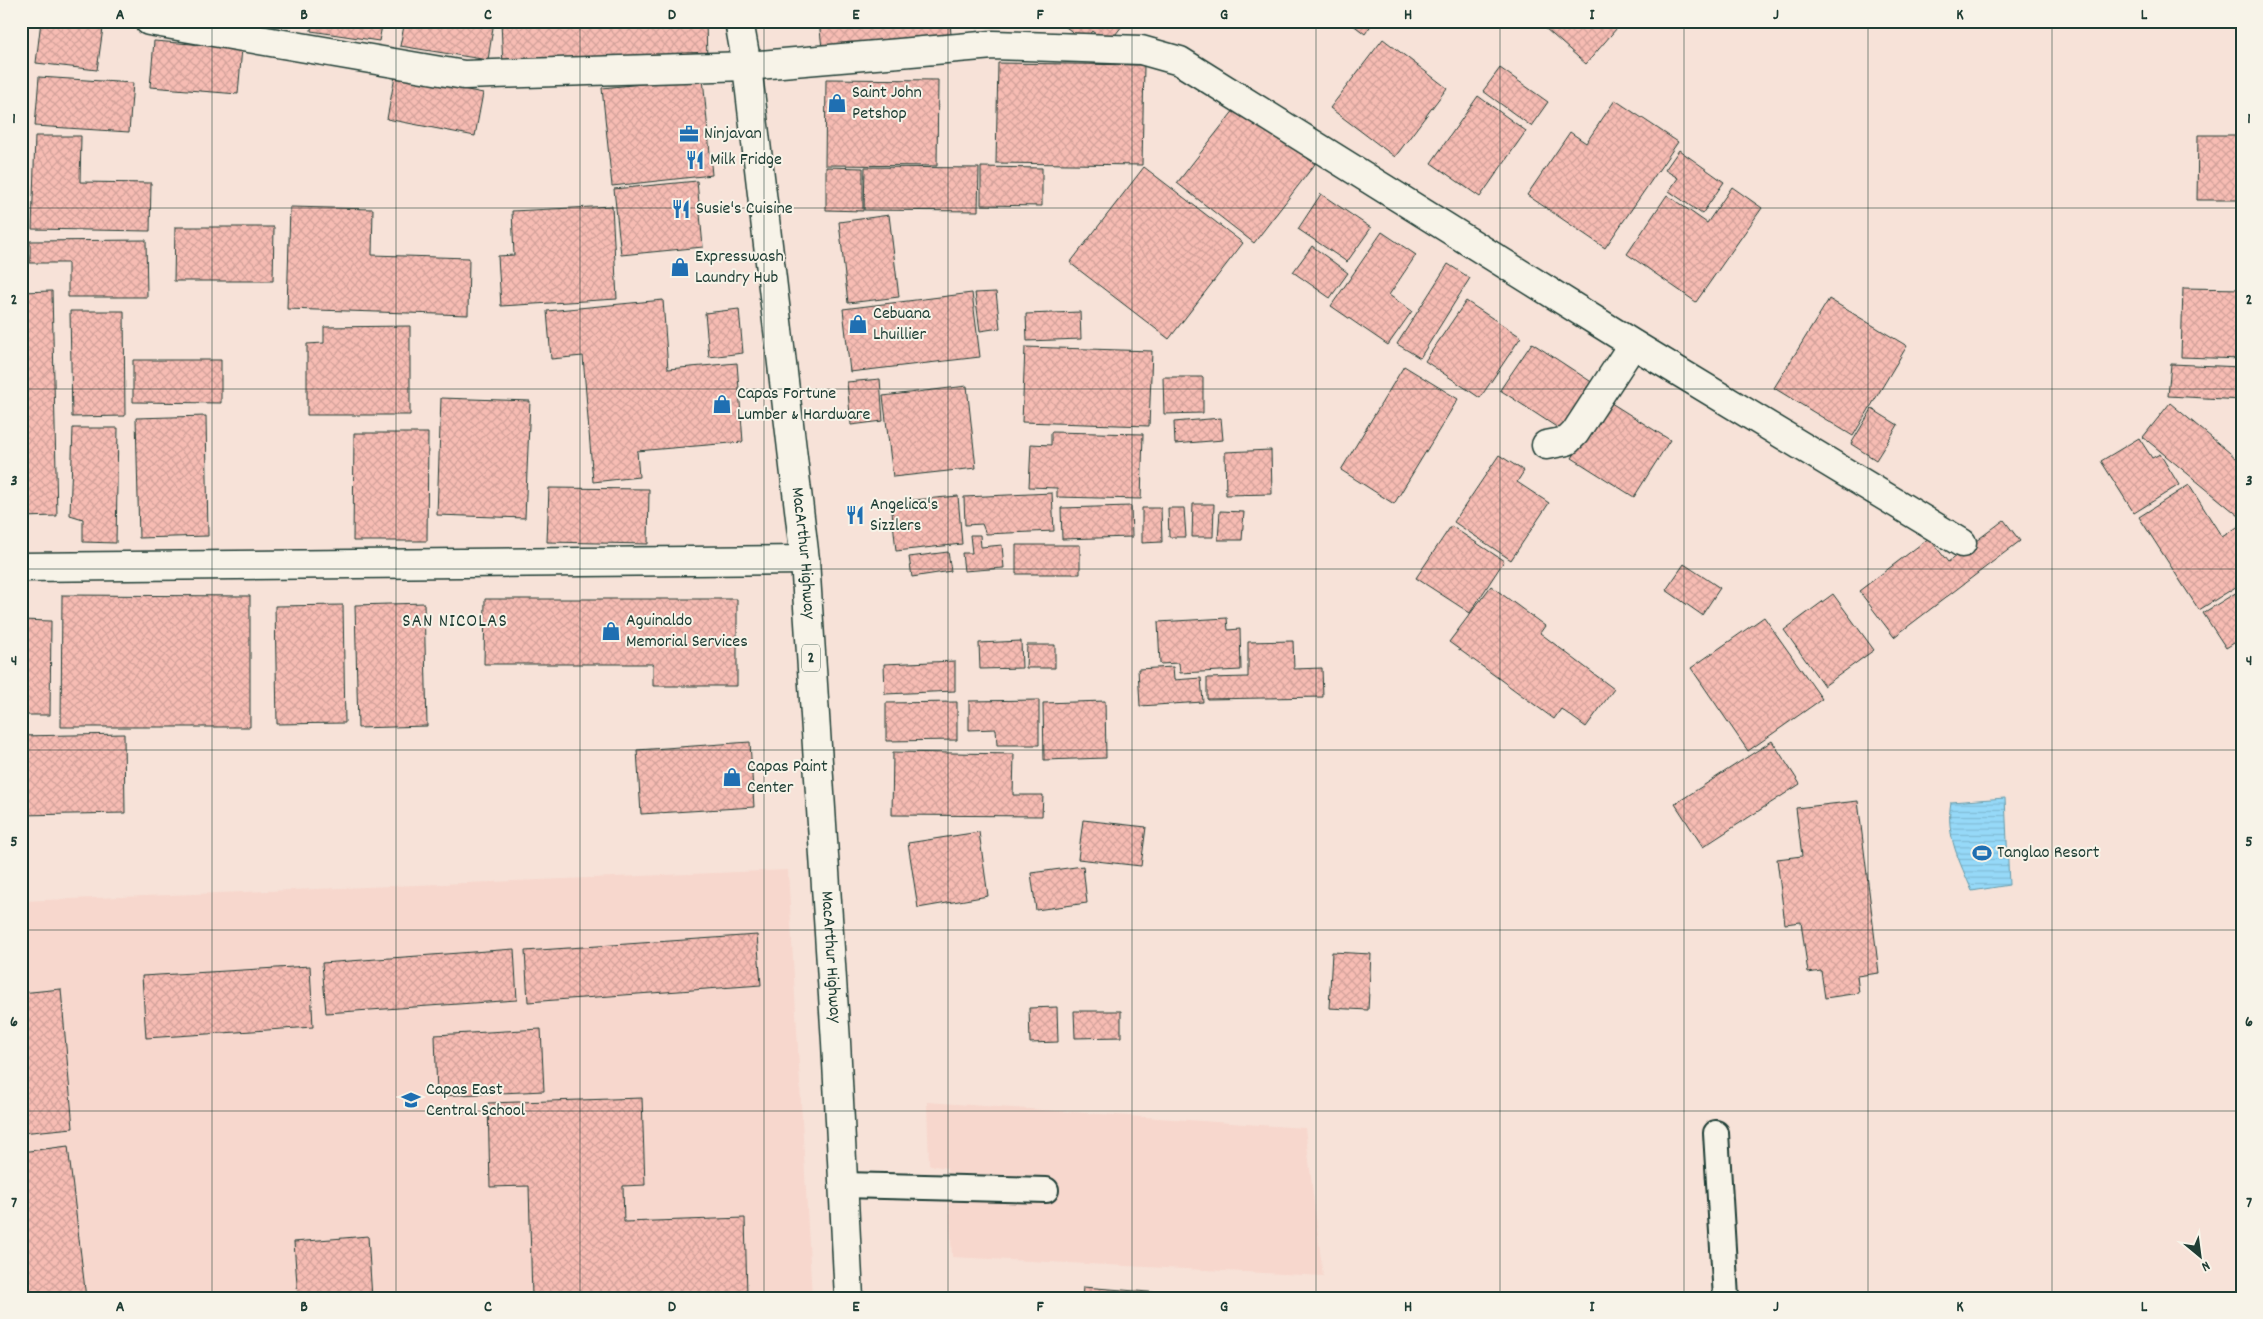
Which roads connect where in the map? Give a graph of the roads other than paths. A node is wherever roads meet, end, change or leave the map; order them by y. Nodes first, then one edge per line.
1 (149, 21) edge
2 (739, 21) edge
3 (747, 66) junction
4 (1633, 344) junction
5 (1546, 445) dead end
6 (1962, 543) dead end
7 (805, 560) junction
8 (21, 567) edge
9 (1716, 1133) dead end
10 (844, 1185) junction
11 (1046, 1190) dead end
12 (849, 1298) edge
13 (1726, 1298) edge

1 - 3 main road
2 - 3 main road, MacArthur Highway / 2
3 - 4 main road
3 - 7 main road, MacArthur Highway / 2
4 - 5 main road
4 - 6 main road
7 - 8 main road
7 - 10 main road, MacArthur Highway / 2
9 - 13 lane
10 - 11 lane
10 - 12 main road, MacArthur Highway / 2

